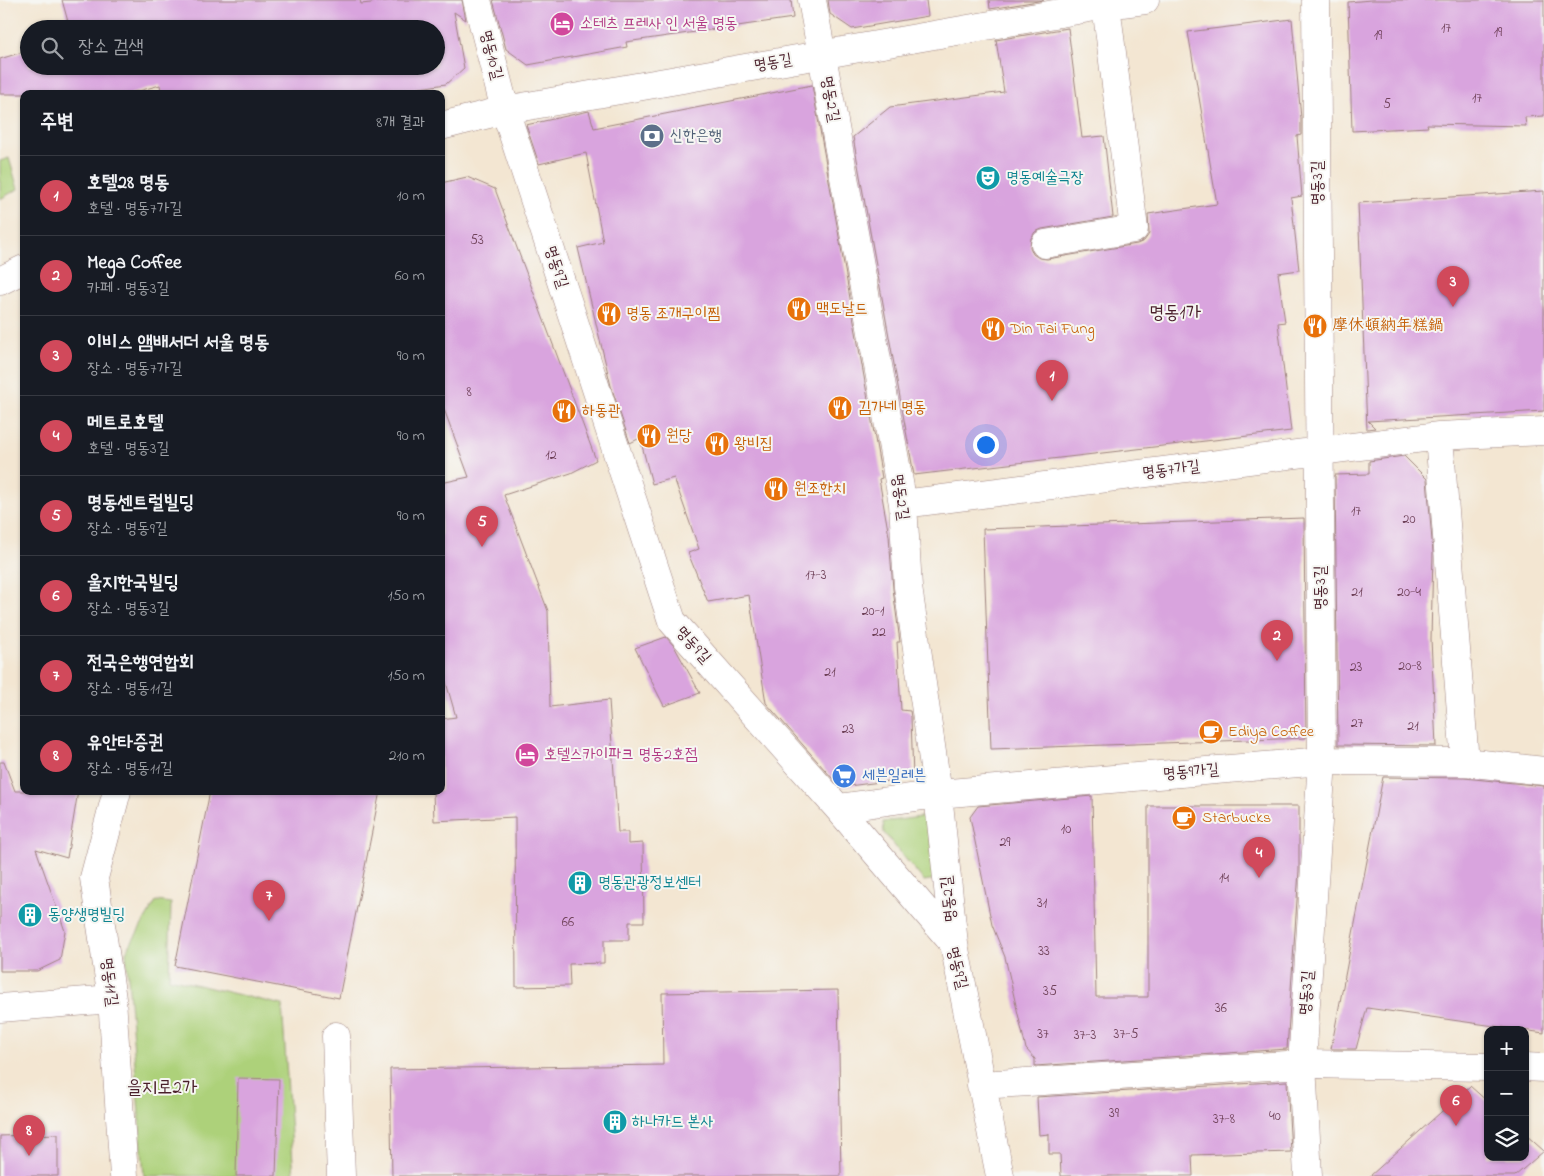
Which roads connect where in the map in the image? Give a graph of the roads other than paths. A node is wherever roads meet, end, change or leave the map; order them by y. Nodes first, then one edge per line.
1 (477, 0) edge
2 (812, 0) edge
3 (1144, 0) edge
4 (1316, 0) edge
5 (1106, 5) junction
6 (822, 55) junction
7 (505, 110) junction
8 (445, 125) edge
9 (1045, 244) dead end
10 (20, 271) edge
11 (0, 281) edge
12 (1544, 431) edge
13 (1440, 436) junction
14 (1320, 452) junction
15 (903, 504) junction
16 (1322, 761) junction
17 (1465, 762) junction
18 (1544, 770) edge
19 (938, 794) junction
20 (116, 795) edge
21 (838, 808) junction
22 (954, 944) junction
23 (112, 999) junction
24 (0, 1008) edge
25 (336, 1036) dead end
26 (1302, 1064) junction
27 (1484, 1067) edge
28 (1529, 1067) edge
29 (1544, 1068) edge
30 (981, 1085) junction
31 (124, 1176) edge
32 (341, 1176) edge
33 (1000, 1176) edge
34 (1308, 1176) edge

1 - 7 street, 명동10길
2 - 6 street, 명동2길
3 - 5 street, 명동길
4 - 14 street, 명동3길
5 - 6 street, 명동길
5 - 9 street
6 - 7 street, 명동길
6 - 15 street, 명동2길
7 - 8 street, 명동길
7 - 21 street, 명동9길
10 - 11 street
12 - 13 street, 명동7가길
13 - 14 street, 명동7가길
13 - 17 street
14 - 15 street, 명동7가길
14 - 16 street, 명동3길
15 - 19 street, 명동2길
16 - 17 street, 명동9가길
16 - 19 street, 명동9가길
16 - 26 street, 명동3길
17 - 18 street, 명동9가길
19 - 21 street, 명동9가길
19 - 22 street, 명동2길
20 - 23 street, 명동11길
21 - 22 street, 명동9길
22 - 30 street, 명동9길
23 - 24 street
23 - 31 street, 명동11길
25 - 32 street
26 - 27 street
26 - 30 street
26 - 34 street, 명동3길
28 - 29 street
30 - 33 street, 명동9길

